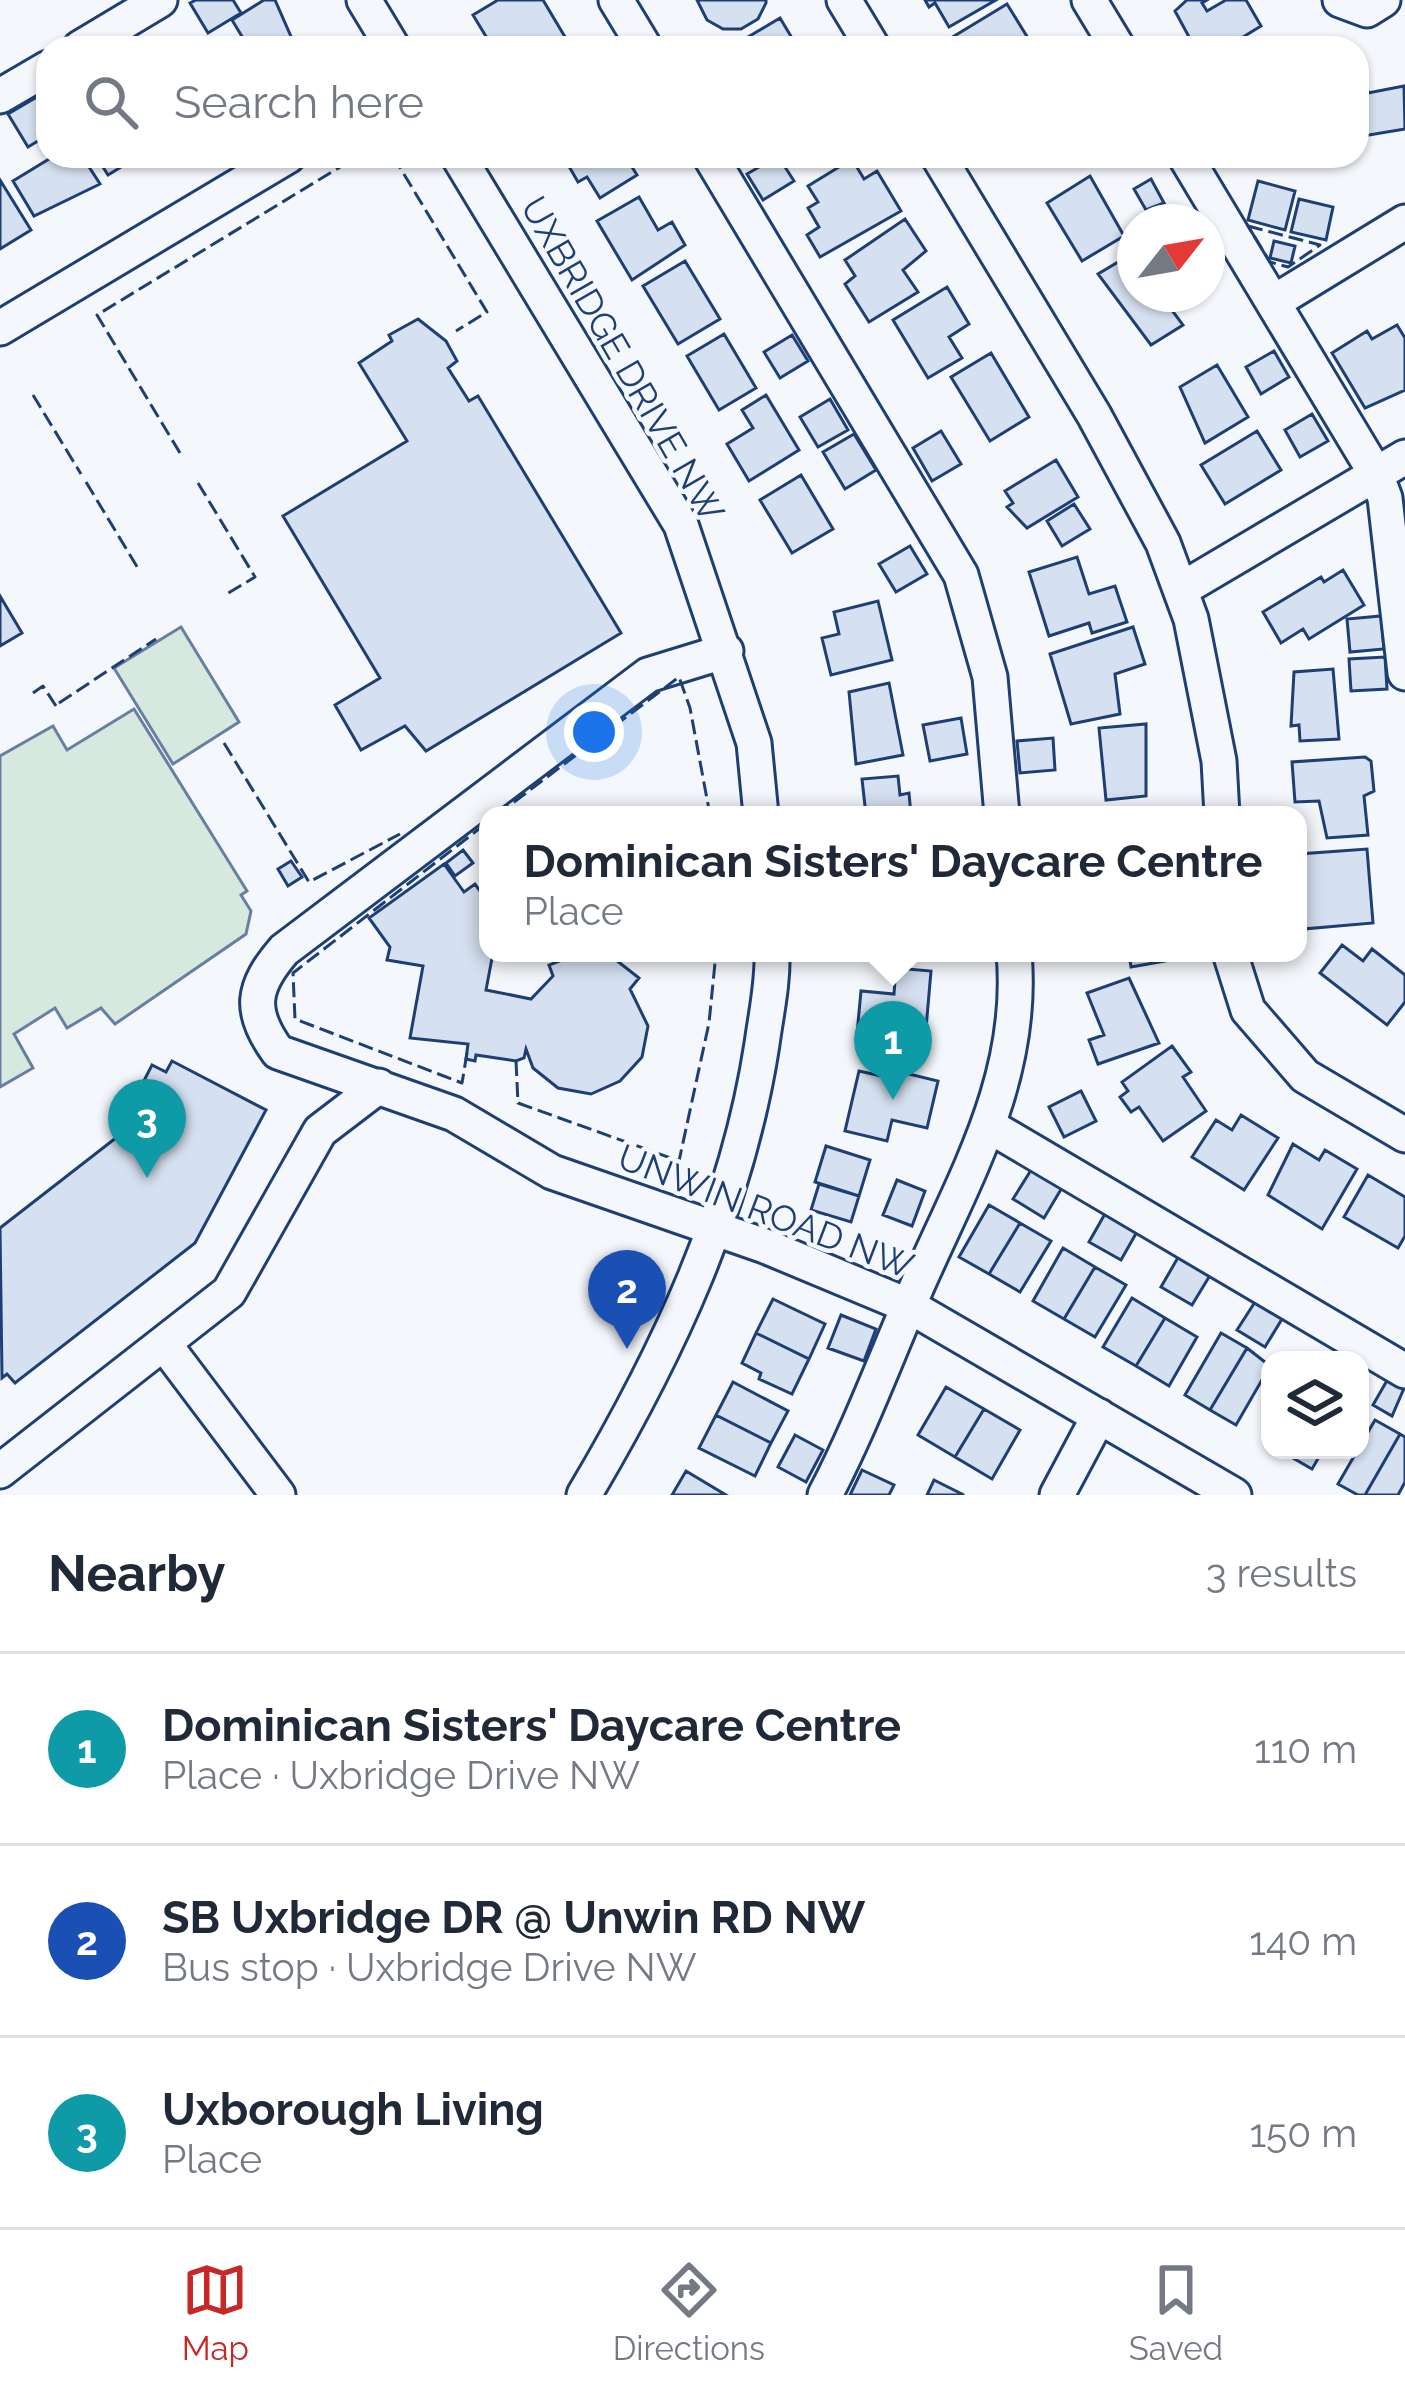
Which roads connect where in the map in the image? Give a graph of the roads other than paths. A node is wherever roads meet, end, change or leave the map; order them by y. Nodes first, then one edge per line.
1 (160, 0) edge
2 (364, 0) edge
3 (616, 0) edge
4 (844, 0) edge
5 (1089, 0) edge
6 (1340, 0) edge
7 (1383, 0) edge
8 (100, 36) edge
9 (385, 36) edge
10 (638, 36) edge
11 (866, 36) edge
12 (1111, 36) edge
13 (36, 75) edge
14 (0, 97) edge
15 (268, 168) edge
16 (465, 168) edge
17 (717, 168) edge
18 (945, 168) edge
19 (1192, 168) edge
20 (1405, 222) edge
21 (1274, 302) junction
22 (0, 328) edge
23 (1390, 466) edge
24 (1182, 589) junction
25 (726, 651) junction
26 (1405, 673) edge
27 (760, 806) edge
28 (1001, 806) edge
29 (1222, 806) edge
30 (771, 962) edge
31 (1015, 962) edge
32 (1233, 962) edge
33 (379, 1086) junction
34 (992, 1127) junction
35 (1405, 1135) edge
36 (714, 1229) junction
37 (909, 1306) junction
38 (165, 1345) junction
39 (1405, 1371) edge
40 (1099, 1416) junction
41 (0, 1471) edge
42 (278, 1495) edge
43 (584, 1495) edge
44 (826, 1495) edge
45 (1057, 1495) edge
46 (1234, 1495) edge

1 - 8 street
2 - 9 street
3 - 10 street
4 - 11 street
5 - 12 street
6 - 7 street
13 - 14 street
15 - 22 street
16 - 25 street, UXBRIDGE DRIVE NW
17 - 28 street
18 - 24 street
19 - 21 street
20 - 21 street
21 - 23 street
23 - 24 street
23 - 26 street
24 - 29 street
25 - 27 street, UXBRIDGE DRIVE NW
25 - 33 street, UNWIN ROAD NW
30 - 36 street
31 - 34 street
32 - 35 street
33 - 36 street, UNWIN ROAD NW
33 - 38 street
34 - 37 street
34 - 39 street
36 - 37 street, UNWIN ROAD NW
36 - 43 street
37 - 40 street, UNWIN ROAD NW
37 - 44 street
38 - 41 street
38 - 42 street
40 - 45 street
40 - 46 street, UNWIN ROAD NW

